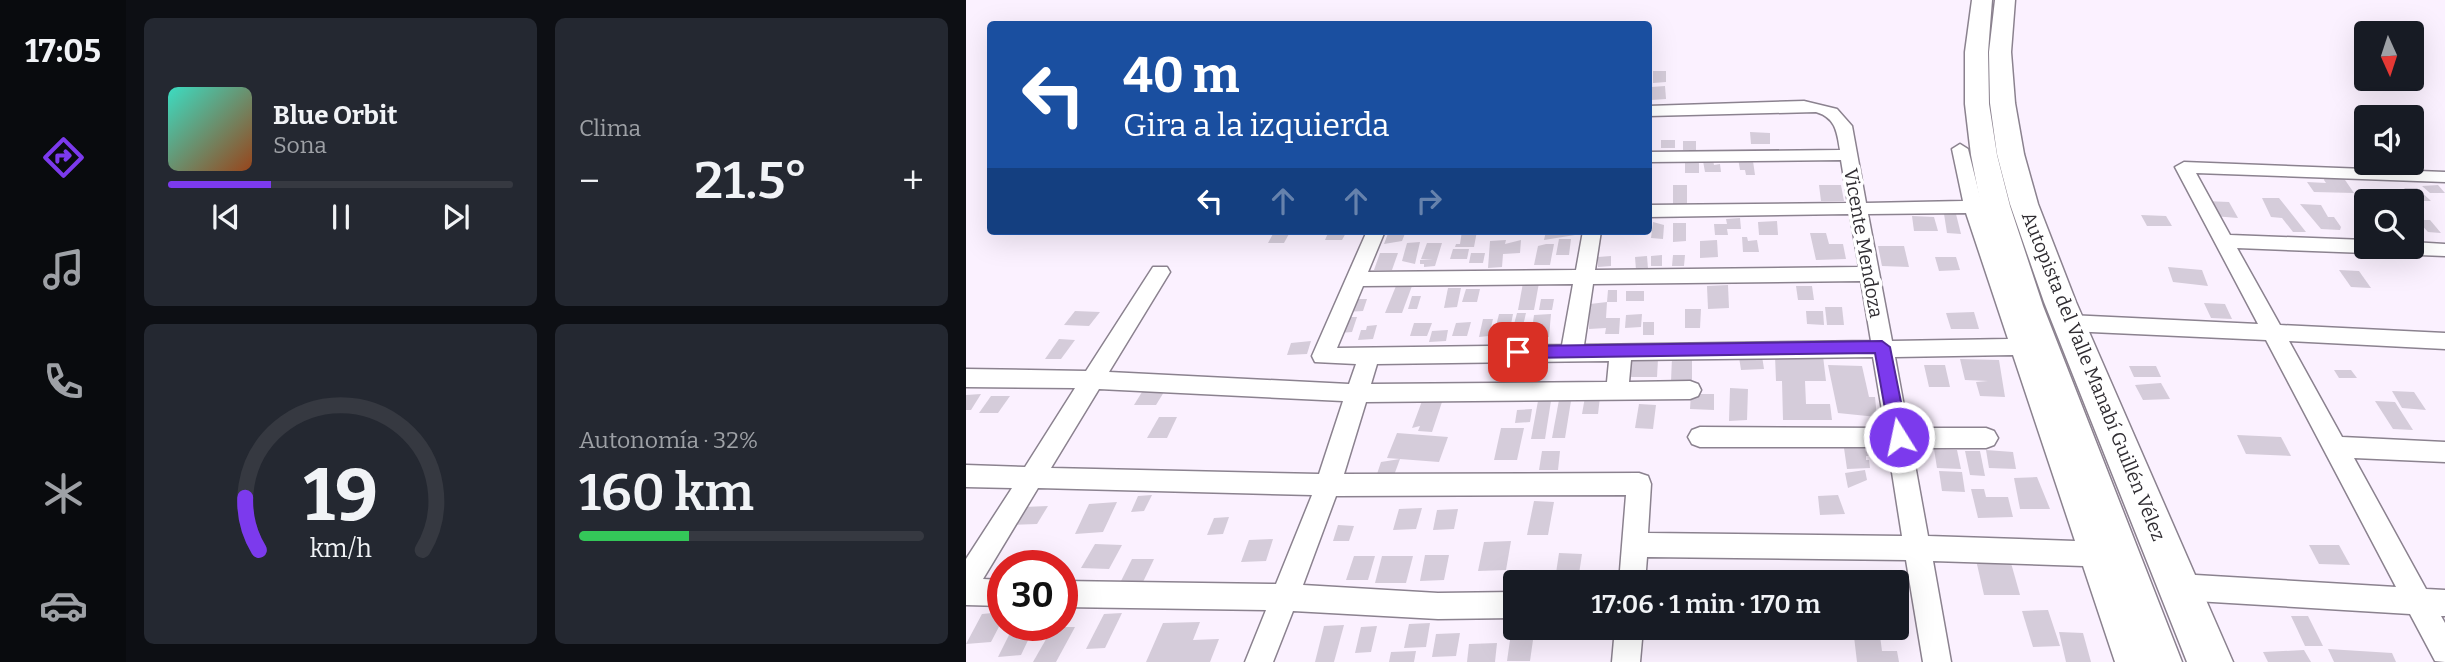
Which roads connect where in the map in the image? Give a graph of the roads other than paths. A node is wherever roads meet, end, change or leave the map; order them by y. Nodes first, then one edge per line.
1 (1982, 0) edge
2 (2006, 0) edge
3 (1652, 111) edge
4 (1960, 149) dead end
5 (1848, 155) junction
6 (1652, 157) edge
7 (2445, 177) edge
8 (1984, 207) junction
9 (1857, 209) junction
10 (1652, 211) edge
11 (1374, 235) edge
12 (1591, 235) edge
13 (2225, 242) junction
14 (2445, 250) edge
15 (1160, 272) dead end
16 (1869, 274) junction
17 (1585, 276) junction
18 (1356, 279) junction
19 (2069, 323) junction
20 (2274, 333) junction
21 (2445, 341) edge
22 (1882, 347) junction
23 (2032, 347) junction
24 (1572, 351) junction
25 (1620, 351) junction
26 (1369, 355) junction
27 (966, 378) edge
28 (1094, 380) junction
29 (1690, 390) dead end
30 (1617, 391) junction
31 (1358, 393) junction
32 (1700, 437) dead end
33 (1899, 437) junction
34 (1986, 438) dead end
35 (2334, 447) junction
36 (2445, 453) edge
37 (966, 475) edge
38 (1034, 476) junction
39 (1328, 485) junction
40 (1635, 545) junction
41 (1918, 548) junction
42 (2105, 554) junction
43 (1633, 570) edge
44 (966, 583) edge
45 (2179, 587) junction
46 (966, 592) edge
47 (987, 593) edge
48 (1078, 594) edge
49 (1284, 597) junction
50 (2431, 602) edge
51 (1503, 605) edge
52 (1628, 640) edge
53 (2445, 651) edge
54 (1259, 662) edge
55 (1626, 662) edge
56 (1937, 662) edge
57 (2129, 662) edge
58 (2159, 662) edge
59 (2210, 662) edge

1 - 8 main road, Autopista del Valle Manabí Guillén Vélez
2 - 19 main road, Autopista del Valle Manabí Guillén Vélez
3 - 5 street, Vicente Mendoza
4 - 8 street
5 - 6 street
5 - 9 street, Vicente Mendoza
7 - 13 street
8 - 9 street
8 - 23 main road, Autopista del Valle Manabí Guillén Vélez
9 - 10 street
9 - 16 street, Vicente Mendoza
11 - 18 street
12 - 17 street
13 - 14 street
13 - 20 street
15 - 28 street
16 - 17 street
16 - 22 street, Vicente Mendoza
17 - 18 street
17 - 24 street
18 - 26 street
19 - 20 street
19 - 45 main road, Autopista del Valle Manabí Guillén Vélez
20 - 21 street
20 - 35 street
22 - 23 street
22 - 25 street
22 - 33 street, Vicente Mendoza
23 - 42 main road, Autopista del Valle Manabí Guillén Vélez
24 - 25 street
24 - 26 street
25 - 30 street
26 - 31 street
27 - 28 street
28 - 31 street
28 - 38 street
29 - 30 street
30 - 31 street
31 - 39 street
32 - 33 street
33 - 34 street
33 - 41 street, Vicente Mendoza
35 - 36 street
35 - 50 street
37 - 38 street
38 - 39 street
38 - 44 street
39 - 40 street
39 - 49 street
40 - 41 street
40 - 43 street
41 - 42 street
41 - 56 street, Vicente Mendoza
42 - 57 street
42 - 58 main road, Autopista del Valle Manabí Guillén Vélez
45 - 50 street
45 - 59 main road, Autopista del Valle Manabí Guillén Vélez
46 - 47 street
48 - 49 street
49 - 51 street
49 - 54 street
50 - 53 street
52 - 55 street

